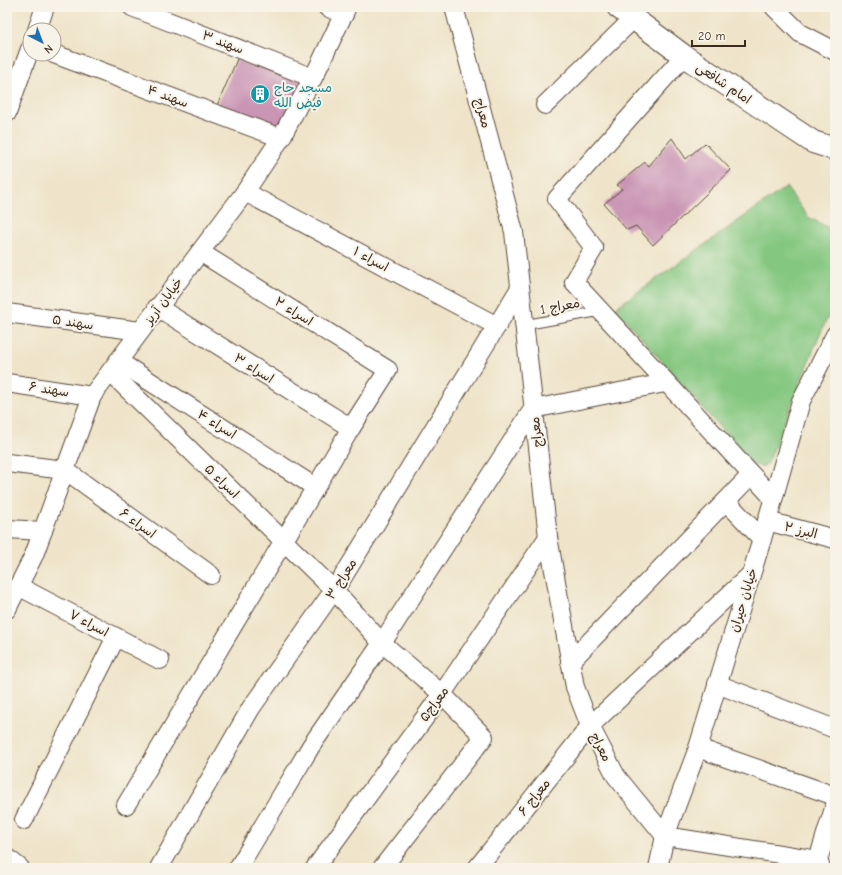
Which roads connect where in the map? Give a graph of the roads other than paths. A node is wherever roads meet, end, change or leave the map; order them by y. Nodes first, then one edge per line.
1 (45, 7) edge
2 (134, 7) edge
3 (327, 7) edge
4 (454, 7) edge
5 (774, 7) edge
6 (346, 11) edge
7 (626, 13) edge
8 (40, 22) edge
9 (835, 52) edge
10 (684, 56) junction
11 (62, 57) edge
12 (25, 62) edge
13 (313, 78) junction
14 (545, 104) dead end
15 (7, 113) edge
16 (281, 138) junction
17 (835, 149) edge
18 (245, 192) junction
19 (200, 252) junction
20 (520, 288) junction
21 (157, 307) junction
22 (7, 312) edge
23 (601, 312) junction
24 (497, 326) junction
25 (524, 326) junction
26 (140, 331) junction
27 (835, 335) edge
28 (114, 367) junction
29 (7, 382) edge
30 (665, 383) junction
31 (92, 396) junction
32 (533, 409) junction
33 (351, 428) junction
34 (7, 463) edge
35 (65, 470) junction
36 (751, 475) junction
37 (315, 486) junction
38 (773, 498) junction
39 (726, 502) junction
40 (767, 521) junction
41 (7, 529) edge
42 (42, 531) junction
43 (548, 536) junction
44 (762, 539) junction
45 (835, 539) edge
46 (283, 541) junction
47 (751, 574) junction
48 (211, 576) dead end
49 (334, 590) junction
50 (11, 598) edge
51 (116, 636) junction
52 (382, 643) junction
53 (160, 660) dead end
54 (570, 662) junction
55 (717, 684) junction
56 (442, 694) junction
57 (590, 726) junction
58 (835, 729) edge
59 (698, 748) junction
60 (835, 796) edge
61 (126, 805) dead end
62 (835, 805) edge
63 (24, 820) dead end
64 (665, 836) junction
65 (7, 858) edge
66 (820, 864) edge
67 (20, 868) edge
68 (159, 868) edge
69 (238, 868) edge
70 (315, 868) edge
71 (382, 868) edge
72 (477, 868) edge
73 (658, 868) edge

1 - 8 street
2 - 13 street, سهند ۳
3 - 6 street
4 - 20 street, معراج
5 - 9 street
6 - 13 street, خیابان آریز
7 - 10 main road, امام شافعی
7 - 14 street
10 - 17 main road, امام شافعی
10 - 23 street
11 - 16 street, سهند ۴
12 - 15 street
13 - 16 street, خیابان آریز
16 - 18 street, خیابان آریز
18 - 19 street, خیابان آریز
18 - 24 street, اسراء ۱
19 - 21 street, خیابان آریز
19 - 33 street, اسراء ۲
20 - 24 street, معراج ۳
20 - 25 street, معراج
21 - 26 street, خیابان آریز
21 - 33 street, اسراء ۳
22 - 26 street, سهند ۵
23 - 25 lane, معراج 1
23 - 30 street
24 - 49 street, معراج ۳
25 - 32 street, معراج
26 - 28 street, خیابان آریز
27 - 38 street, خیابان حیران
28 - 31 street, خیابان آریز
28 - 37 street, اسراء ۴
28 - 46 street, اسراء ۵
29 - 31 street, سهند ۶
30 - 32 street
30 - 36 street
31 - 35 street, خیابان آریز
32 - 43 street, معراج
32 - 52 street
33 - 37 street
34 - 35 street
35 - 42 street, خیابان آریز
35 - 48 street, اسراء ۶
36 - 38 street
36 - 39 street
37 - 46 street
38 - 40 street, خیابان حیران
39 - 44 street
39 - 54 street
40 - 44 street, خیابان حیران
40 - 45 street, البرز ۲
41 - 42 street
42 - 50 street, خیابان آریز
43 - 54 street, معراج
43 - 56 street, معراج۵
44 - 47 street, خیابان حیران
46 - 49 street, اسراء ۵
46 - 61 street
47 - 55 street, خیابان حیران
47 - 57 street, معراج ۶
49 - 52 street, اسراء ۵
49 - 68 street, معراج ۳
50 - 51 street, اسراء ۷
51 - 53 street, اسراء ۷
51 - 63 street
52 - 56 street, اسراء ۵
52 - 69 street
54 - 57 street, معراج
55 - 58 street
55 - 59 street, خیابان حیران
56 - 70 street, معراج۵
56 - 71 street, اسراء ۵
57 - 64 street, معراج
57 - 72 street, معراج ۶
59 - 60 street
59 - 64 street, خیابان حیران
62 - 66 street
64 - 66 street
64 - 73 street, خیابان حیران
65 - 67 street

